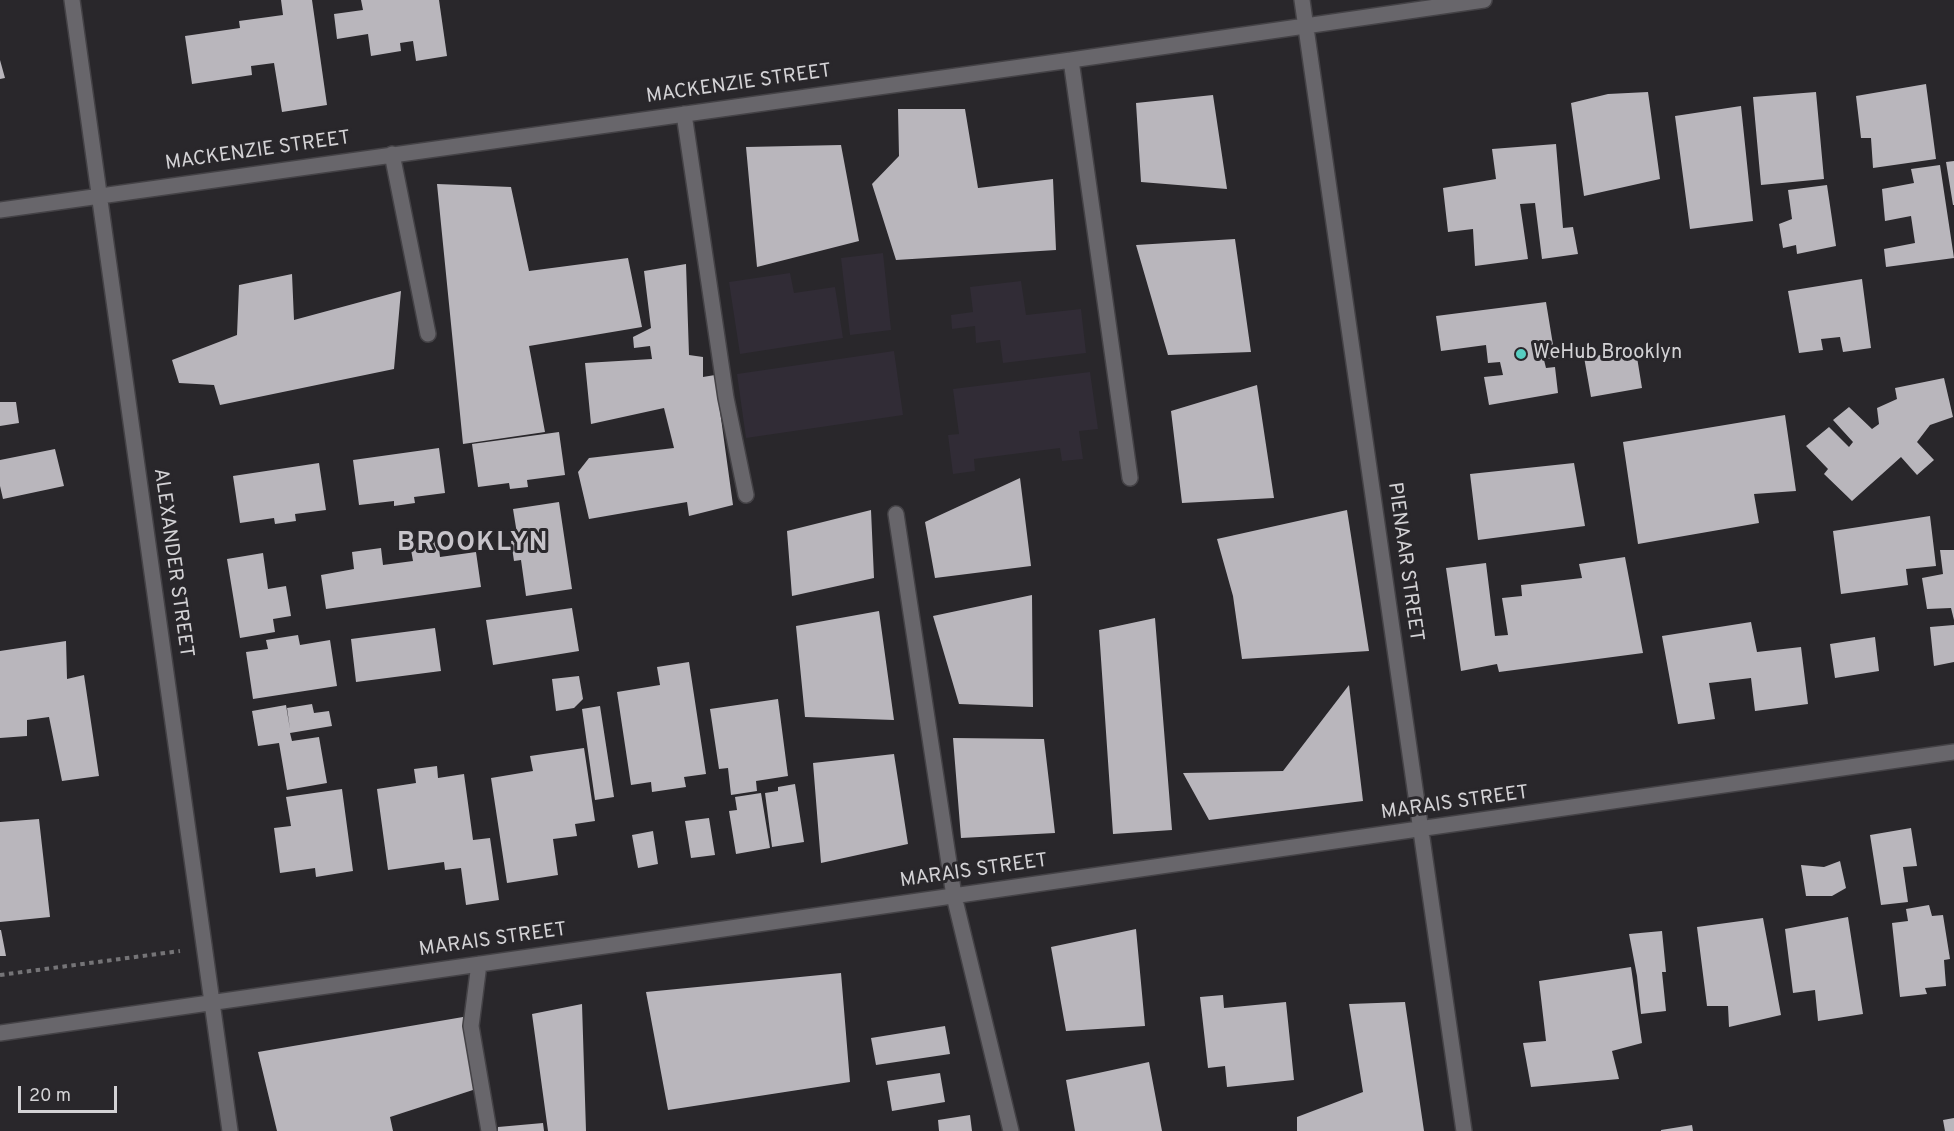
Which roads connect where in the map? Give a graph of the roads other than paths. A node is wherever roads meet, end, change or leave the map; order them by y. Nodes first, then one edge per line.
1 (72, 0) edge
2 (1302, 0) edge
3 (1484, 0) edge
4 (1306, 26) junction
5 (1071, 60) junction
6 (684, 114) junction
7 (392, 154) junction
8 (100, 195) junction
9 (0, 210) edge
10 (428, 334) dead end
11 (1130, 478) dead end
12 (746, 495) dead end
13 (896, 514) dead end
14 (1954, 752) edge
15 (1420, 830) junction
16 (954, 896) junction
17 (479, 964) junction
18 (212, 1002) junction
19 (0, 1033) edge
20 (230, 1131) edge
21 (489, 1131) edge
22 (1011, 1131) edge
23 (1464, 1131) edge

1 - 8 street, ALEXANDER STREET
2 - 4 street, PIENAAR STREET
3 - 4 street, MACKENZIE STREET
4 - 5 street, MACKENZIE STREET
4 - 15 street, PIENAAR STREET
5 - 6 street, MACKENZIE STREET
5 - 11 street
6 - 7 street, MACKENZIE STREET
6 - 12 street
7 - 8 street, MACKENZIE STREET
7 - 10 street
8 - 9 street, MACKENZIE STREET
8 - 18 street, ALEXANDER STREET
13 - 16 street
14 - 15 street, MARAIS STREET
15 - 16 street, MARAIS STREET
15 - 23 street, PIENAAR STREET
16 - 17 street, MARAIS STREET
16 - 22 street
17 - 18 street, MARAIS STREET
17 - 21 street
18 - 19 street, MARAIS STREET
18 - 20 street, ALEXANDER STREET

